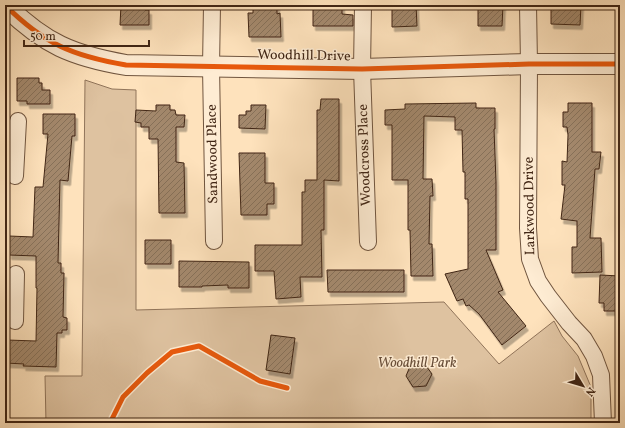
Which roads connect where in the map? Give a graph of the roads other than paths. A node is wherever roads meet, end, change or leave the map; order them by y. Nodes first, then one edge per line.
1 (5, 5) edge
2 (212, 5) edge
3 (362, 5) edge
4 (528, 5) edge
5 (529, 64) junction
6 (620, 64) edge
7 (211, 67) junction
8 (362, 69) junction
9 (18, 121) dead end
10 (11, 145) edge
11 (15, 176) dead end
12 (214, 241) dead end
13 (368, 242) dead end
14 (16, 274) dead end
15 (10, 297) edge
16 (15, 322) dead end
17 (603, 423) edge

1 - 7 street, Woodhill Drive
2 - 7 street, Sandwood Place
3 - 8 street, Woodcross Place
4 - 5 street, Larkwood Drive
5 - 6 street, Woodhill Drive
5 - 8 street, Woodhill Drive
5 - 17 street, Larkwood Drive
7 - 8 street, Woodhill Drive
7 - 12 street, Sandwood Place
8 - 13 street, Woodcross Place
9 - 10 street
10 - 11 street
14 - 15 street
15 - 16 street

